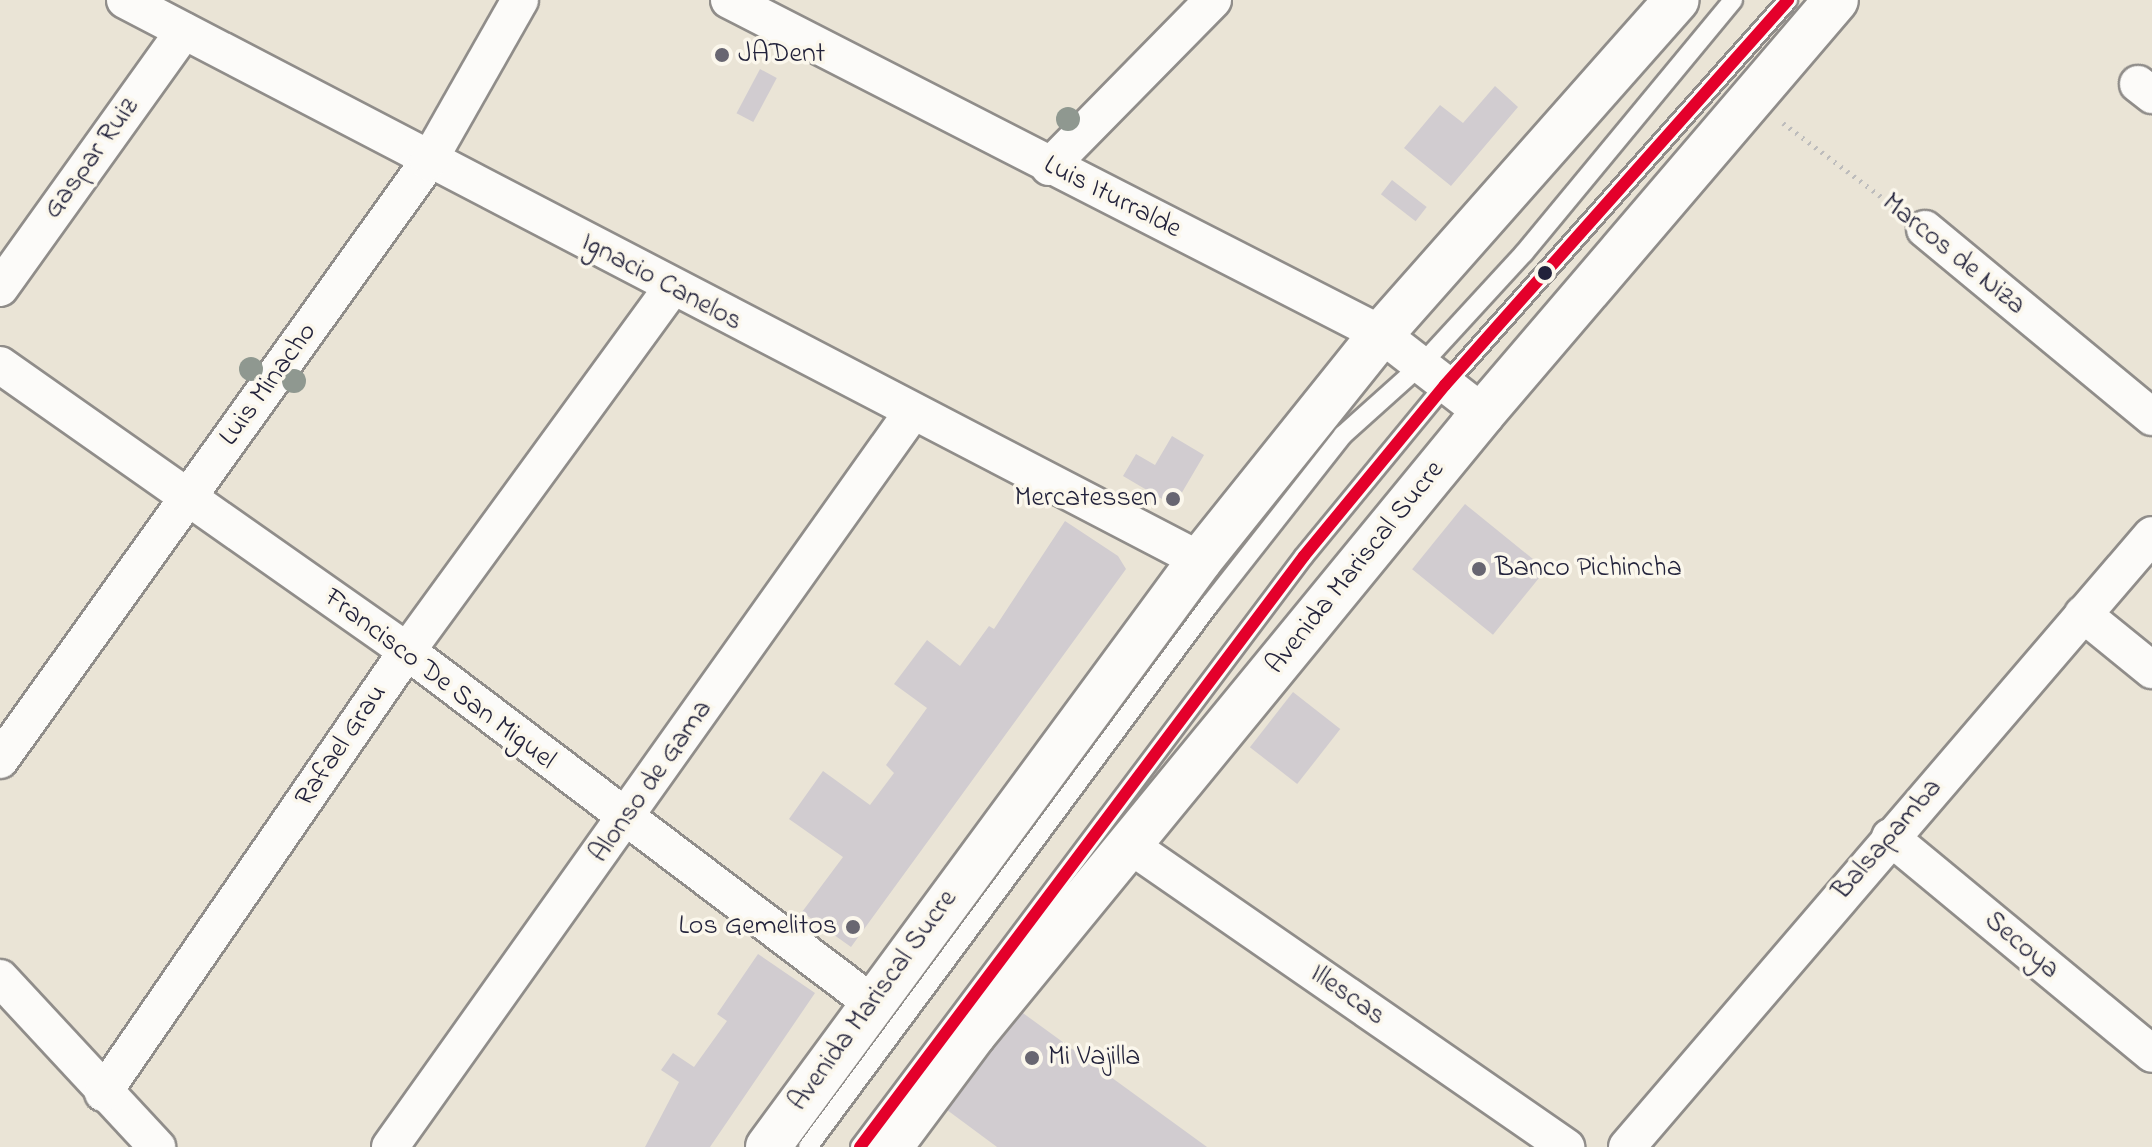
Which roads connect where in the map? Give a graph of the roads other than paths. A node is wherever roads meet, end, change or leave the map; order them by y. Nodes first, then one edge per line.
1 (125, 0) edge
2 (520, 0) edge
3 (729, 0) edge
4 (1213, 0) edge
5 (1677, 0) edge
6 (1733, 0) edge
7 (1788, 0) edge
8 (1836, 0) edge
9 (775, 9) edge
10 (184, 31) junction
11 (428, 162) junction
12 (1049, 167) junction
13 (1925, 229) road end
14 (0, 288) edge
15 (672, 288) junction
16 (1381, 334) junction
17 (0, 365) edge
18 (1433, 375) junction
19 (1483, 413) junction
20 (911, 414) junction
21 (2152, 417) edge
22 (186, 500) junction
23 (2152, 535) edge
24 (1200, 560) junction
25 (2083, 614) junction
26 (407, 651) junction
27 (2152, 670) edge
28 (0, 760) edge
29 (625, 820) junction
30 (1890, 837) junction
31 (1128, 844) junction
32 (0, 978) edge
33 (872, 1003) junction
34 (2152, 1054) edge
35 (103, 1093) junction
36 (157, 1147) edge
37 (390, 1147) edge
38 (768, 1147) edge
39 (808, 1147) edge
40 (860, 1147) edge
41 (890, 1147) edge
42 (1566, 1147) edge
43 (1627, 1147) edge

1 - 10 street, Ignacio Canelos
2 - 11 street, Luis Minacho
3 - 9 street, Luis Iturralde
4 - 12 street
5 - 16 main road, Avenida Mariscal Sucre
6 - 18 lane
7 - 18 lane
8 - 19 main road, Avenida Mariscal Sucre
9 - 12 street, Luis Iturralde
10 - 11 street, Ignacio Canelos
10 - 14 street, Gaspar Ruiz
11 - 15 street, Ignacio Canelos
11 - 22 street, Luis Minacho
12 - 16 street, Luis Iturralde
13 - 21 street, Marcos de Niza
15 - 20 street, Ignacio Canelos
15 - 26 street, Rafael Grau
16 - 18 street, Luis Iturralde
16 - 24 main road, Avenida Mariscal Sucre
17 - 22 street, Francisco De San Miguel
18 - 19 street, Luis Iturralde
18 - 39 lane
18 - 40 lane
19 - 31 main road, Avenida Mariscal Sucre
20 - 24 street, Ignacio Canelos
20 - 29 street, Alonso de Gama
22 - 26 street, Francisco De San Miguel
22 - 28 street, Luis Minacho
23 - 25 street, Balsapamba
24 - 33 main road, Avenida Mariscal Sucre
25 - 27 street
25 - 30 street, Balsapamba
26 - 29 street, Francisco De San Miguel
26 - 35 street, Rafael Grau
29 - 33 street, Francisco De San Miguel
29 - 37 street, Alonso de Gama
30 - 34 street, Secoya
30 - 43 street, Balsapamba
31 - 41 main road, Avenida Mariscal Sucre
31 - 42 street, Illescas
32 - 35 street
33 - 38 main road, Avenida Mariscal Sucre
35 - 36 street

